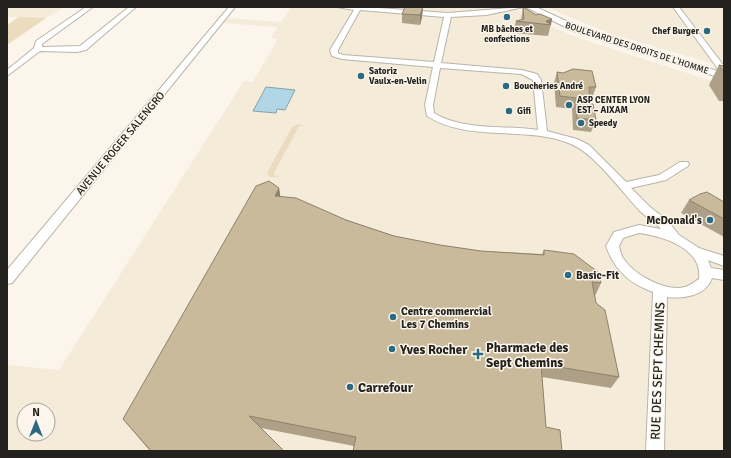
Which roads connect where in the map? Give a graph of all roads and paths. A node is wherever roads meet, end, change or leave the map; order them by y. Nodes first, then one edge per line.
1 (90, 7) edge
2 (133, 7) edge
3 (232, 7) edge
4 (340, 7) edge
5 (513, 7) edge
6 (521, 7) edge
7 (530, 7) edge
8 (539, 7) edge
9 (676, 7) edge
10 (358, 9) junction
11 (483, 12) junction
12 (448, 15) junction
13 (38, 49) junction
14 (438, 64) junction
15 (724, 71) edge
16 (7, 74) edge
17 (724, 76) edge
18 (543, 134) junction
19 (684, 164) dead end
20 (622, 186) junction
21 (646, 210) junction
22 (639, 229) junction
23 (675, 238) junction
24 (695, 251) junction
25 (724, 261) edge
26 (706, 272) junction
27 (724, 275) edge
28 (7, 279) edge
29 (660, 290) junction
30 (655, 451) edge

1 - 13 street
2 - 13 street
3 - 28 street, AVENUE ROGER SALENGRO
4 - 10 street
5 - 11 street
6 - 11 street
7 - 17 main road, BOULEVARD DES DROITS DE L'HOMME
8 - 15 main road, BOULEVARD DES DROITS DE L'HOMME
9 - 15 street
10 - 12 street
10 - 14 street
11 - 12 street
12 - 14 street
13 - 16 street
14 - 18 street
14 - 18 street
18 - 20 street
19 - 20 street
20 - 21 street
21 - 22 street
21 - 23 street
22 - 23 street
22 - 29 street
23 - 24 street
24 - 25 street
24 - 26 street
26 - 27 street
26 - 29 street
29 - 30 street, RUE DES SEPT CHEMINS

